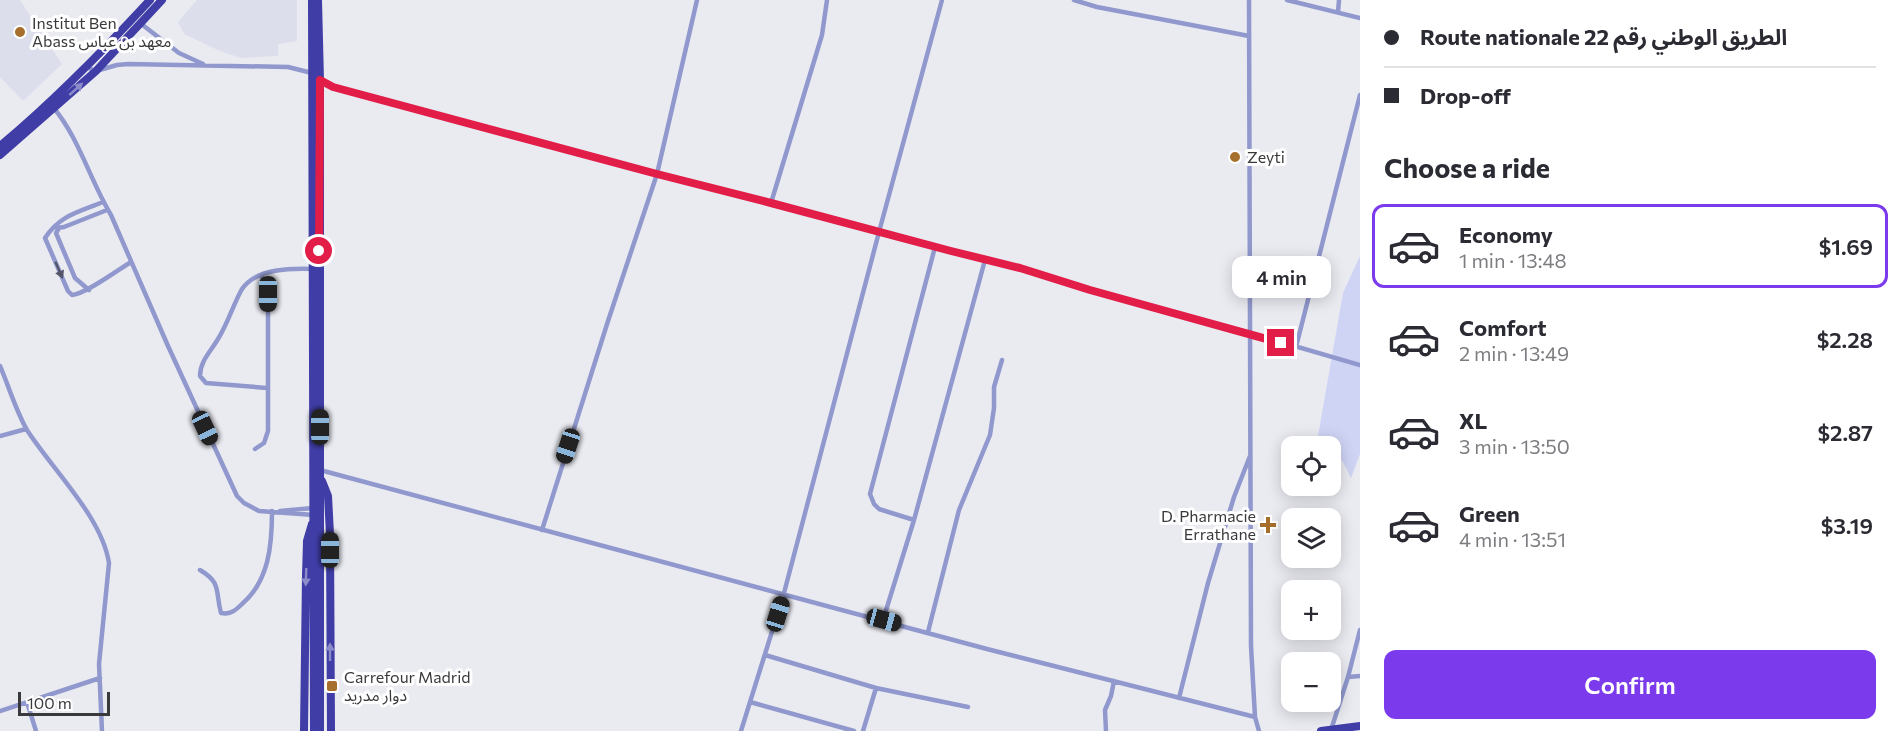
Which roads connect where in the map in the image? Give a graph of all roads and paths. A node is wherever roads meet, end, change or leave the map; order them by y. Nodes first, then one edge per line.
1 (150, 0) edge
2 (162, 0) edge
3 (312, 0) edge
4 (318, 0) edge
5 (697, 0) edge
6 (827, 0) edge
7 (942, 0) edge
8 (1074, 0) edge
9 (1249, 0) edge
10 (1287, 0) edge
11 (1339, 0) edge
12 (1338, 12) junction
13 (1360, 18) edge
14 (137, 20) junction
15 (1249, 36) junction
16 (205, 65) junction
17 (86, 67) junction
18 (96, 71) junction
19 (313, 73) junction
20 (320, 80) junction
21 (1360, 95) edge
22 (52, 105) junction
23 (0, 146) edge
24 (0, 155) edge
25 (657, 174) junction
26 (103, 202) junction
27 (771, 203) junction
28 (107, 210) junction
29 (59, 228) junction
30 (51, 229) junction
31 (879, 232) junction
32 (934, 247) junction
33 (985, 260) junction
34 (131, 262) junction
35 (316, 269) junction
36 (261, 275) junction
37 (89, 290) junction
38 (1250, 333) junction
39 (1296, 347) junction
40 (1002, 360) dead end
41 (0, 366) edge
42 (1360, 366) edge
43 (267, 388) junction
44 (26, 429) junction
45 (0, 436) edge
46 (255, 449) dead end
47 (1251, 453) junction
48 (320, 474) junction
49 (275, 512) junction
50 (317, 513) junction
51 (914, 520) junction
52 (542, 530) junction
53 (200, 570) dead end
54 (784, 593) junction
55 (884, 620) junction
56 (928, 632) junction
57 (317, 633) junction
58 (1360, 634) edge
59 (765, 655) junction
60 (1360, 676) edge
61 (1348, 677) junction
62 (100, 678) junction
63 (1114, 681) junction
64 (876, 688) junction
65 (1179, 698) junction
66 (27, 702) junction
67 (750, 702) junction
68 (968, 707) dead end
69 (0, 711) edge
70 (1256, 717) junction
71 (1360, 726) edge
72 (1331, 730) edge
73 (36, 731) edge
74 (102, 731) edge
75 (304, 731) edge
76 (314, 731) edge
77 (320, 731) edge
78 (331, 731) edge
79 (741, 731) edge
80 (854, 731) edge
81 (863, 731) edge
82 (1106, 731) edge
83 (1259, 731) edge
84 (1321, 731) edge

1 - 14 highway
2 - 14 highway
3 - 19 highway
4 - 20 highway
5 - 25 street
6 - 27 street
7 - 31 street
8 - 15 street
9 - 15 street
10 - 12 street
11 - 12 street
12 - 13 street
14 - 16 street
14 - 17 highway
14 - 18 highway
15 - 38 street
16 - 18 street
16 - 19 street
17 - 18 street
17 - 22 highway
22 -> 18 highway
19 - 20 street
19 - 35 highway
20 - 25 street
20 - 35 highway
21 - 39 street
22 - 23 highway
22 - 24 highway
22 - 26 street
25 - 27 street
25 - 52 street
26 - 28 street
26 - 30 street
27 - 31 street
28 - 29 street
28 - 34 street
29 - 30 street
29 - 37 street
30 -> 37 street
31 - 32 street
31 - 54 street
32 - 33 street
32 - 51 street
33 - 38 street
33 - 51 street
34 - 37 street
34 - 49 street
35 - 36 street
35 - 48 highway
35 - 50 highway
36 - 43 street
36 - 43 street
38 - 39 street
38 - 47 street
39 - 42 street
40 - 56 street
41 - 44 street
43 - 46 street
44 - 45 street
44 - 62 street
47 - 65 street
47 - 70 street
48 - 50 highway
48 - 52 street
78 -> 48 highway
49 - 50 street
49 - 53 street
50 - 57 highway
50 -> 75 highway
51 - 55 street
52 - 54 street
54 - 55 street
54 - 59 street
55 - 56 street
56 - 63 street
57 - 76 highway
57 - 77 highway
58 - 61 street
59 - 64 street
59 - 67 street
60 - 61 street
61 - 72 street
62 - 66 street
62 - 74 street
63 - 65 street
63 - 82 street
64 - 68 street
64 - 81 street
65 - 70 street
66 - 69 street
66 - 73 street
67 - 79 street
67 - 80 street
70 - 83 street
71 - 72 highway
72 - 84 highway

